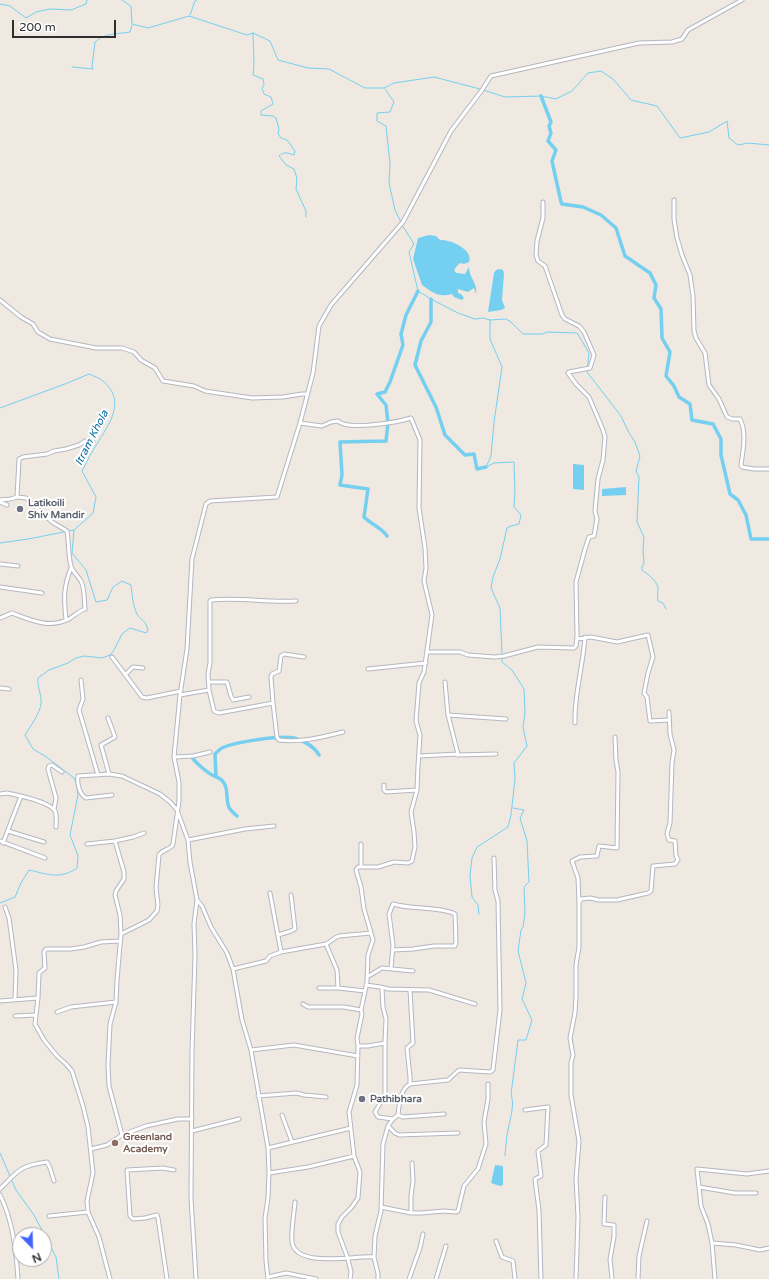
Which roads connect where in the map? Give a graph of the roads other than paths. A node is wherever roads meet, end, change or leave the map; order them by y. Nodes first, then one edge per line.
1 (742, 0) edge
2 (674, 200) dead end
3 (543, 202) dead end
4 (0, 300) edge
5 (307, 394) junction
6 (300, 422) junction
7 (93, 442) dead end
8 (769, 469) edge
9 (17, 497) junction
10 (0, 501) edge
11 (8, 505) dead end
12 (0, 564) edge
13 (18, 566) dead end
14 (71, 568) junction
15 (0, 587) edge
16 (42, 593) dead end
17 (296, 601) dead end
18 (0, 618) edge
19 (66, 620) junction
20 (586, 638) junction
21 (577, 639) junction
22 (428, 652) junction
23 (112, 657) dead end
24 (304, 657) dead end
25 (426, 663) junction
26 (143, 668) dead end
27 (368, 669) dead end
28 (126, 674) junction
29 (81, 680) dead end
30 (209, 682) junction
31 (445, 682) dead end
32 (0, 688) edge
33 (9, 689) dead end
34 (209, 690) junction
35 (180, 693) junction
36 (249, 697) dead end
37 (273, 703) junction
38 (669, 712) dead end
39 (448, 715) junction
40 (108, 718) dead end
41 (506, 719) dead end
42 (669, 720) junction
43 (575, 723) dead end
44 (343, 732) dead end
45 (615, 736) dead end
46 (210, 752) dead end
47 (496, 754) dead end
48 (457, 755) junction
49 (419, 756) junction
50 (174, 757) junction
51 (62, 772) dead end
52 (109, 774) junction
53 (98, 775) junction
54 (384, 785) dead end
55 (417, 790) junction
56 (0, 794) edge
57 (112, 795) dead end
58 (21, 796) junction
59 (54, 809) junction
60 (177, 810) junction
61 (274, 826) dead end
62 (56, 827) dead end
63 (8, 832) junction
64 (144, 833) dead end
65 (188, 840) junction
66 (115, 841) junction
67 (2, 842) edge
68 (44, 842) dead end
69 (87, 844) dead end
70 (361, 844) dead end
71 (45, 858) dead end
72 (494, 858) dead end
73 (361, 867) junction
74 (270, 893) dead end
75 (291, 895) dead end
76 (197, 900) junction
77 (579, 903) junction
78 (5, 908) dead end
79 (371, 933) junction
80 (122, 934) junction
81 (278, 935) junction
82 (120, 941) junction
83 (326, 944) junction
84 (393, 950) junction
85 (281, 952) junction
86 (233, 969) junction
87 (391, 969) junction
88 (413, 971) dead end
89 (367, 977) junction
90 (366, 985) junction
91 (319, 988) dead end
92 (338, 988) junction
93 (382, 988) junction
94 (410, 990) junction
95 (365, 991) junction
96 (38, 998) junction
97 (14, 1000) junction
98 (0, 1001) edge
99 (116, 1002) junction
100 (303, 1004) dead end
101 (475, 1004) dead end
102 (361, 1010) junction
103 (57, 1012) dead end
104 (35, 1015) junction
105 (15, 1016) dead end
106 (385, 1043) junction
107 (358, 1046) junction
108 (251, 1050) junction
109 (358, 1056) junction
110 (410, 1084) junction
111 (488, 1084) dead end
112 (258, 1096) junction
113 (326, 1097) dead end
114 (525, 1110) dead end
115 (444, 1114) dead end
116 (282, 1115) dead end
117 (398, 1115) junction
118 (192, 1119) junction
119 (239, 1119) dead end
120 (393, 1119) junction
121 (388, 1126) junction
122 (351, 1128) junction
123 (192, 1131) junction
124 (458, 1133) dead end
125 (122, 1135) junction
126 (292, 1142) junction
127 (268, 1148) junction
128 (91, 1149) junction
129 (354, 1156) junction
130 (412, 1163) dead end
131 (174, 1170) dead end
132 (769, 1171) edge
133 (269, 1173) junction
134 (54, 1181) dead end
135 (700, 1187) junction
136 (0, 1189) edge
137 (756, 1193) dead end
138 (0, 1194) edge
139 (605, 1197) dead end
140 (295, 1202) dead end
141 (381, 1207) junction
142 (88, 1212) junction
143 (411, 1213) junction
144 (49, 1216) dead end
145 (647, 1221) dead end
146 (423, 1234) dead end
147 (496, 1241) dead end
148 (712, 1243) junction
149 (446, 1246) dead end
150 (769, 1248) edge
151 (374, 1257) junction
152 (348, 1258) junction
153 (268, 1278) edge
154 (18, 1279) edge
155 (110, 1279) edge
156 (167, 1279) edge
157 (196, 1279) edge
158 (316, 1279) edge
159 (350, 1279) edge
160 (378, 1279) edge
161 (409, 1279) edge
162 (436, 1279) edge
163 (515, 1279) edge
164 (541, 1279) edge
165 (576, 1279) edge
166 (612, 1279) edge
167 (638, 1279) edge
168 (715, 1279) edge

1 - 5 street
2 - 8 street
3 - 21 street
4 - 5 street
5 - 6 street
6 - 22 street
6 - 35 street
7 - 9 street
9 - 10 street
9 - 14 street
10 - 11 street
12 - 13 street
14 - 19 street
14 - 19 street
15 - 16 street
17 - 30 street
18 - 19 street
20 - 21 street
20 - 42 street
20 - 43 street
21 - 22 street
22 - 25 street
23 - 28 street
24 - 37 street
25 - 27 street
25 - 49 street
26 - 28 street
28 - 35 street
29 - 53 street
30 - 34 street
30 - 36 street
31 - 39 street
32 - 33 street
34 - 35 street
34 - 37 street
35 - 50 street
37 - 44 street
38 - 42 street
39 - 41 street
39 - 48 street
40 - 52 street
42 - 77 street
45 - 77 street
46 - 50 street
47 - 48 street
48 - 49 street
49 - 55 street
50 - 60 street
51 - 59 street
52 - 53 street
52 - 60 street
53 - 57 street
54 - 55 street
55 - 73 street
56 - 58 street
58 - 59 street
58 - 63 street
59 - 62 street
60 - 65 street
60 - 80 street
61 - 65 street
63 - 67 street
63 - 68 street
64 - 66 street
65 - 76 street
66 - 69 street
66 - 80 street
67 - 71 street
70 - 73 street
72 - 110 street
73 - 79 street
74 - 81 street
75 - 81 street
76 - 86 street
76 - 118 street
77 - 165 street
78 - 97 street
79 - 83 street
79 - 89 street
80 - 82 street
81 - 85 street
82 - 96 street
82 - 99 street
83 - 85 street
83 - 92 street
84 - 84 street
84 - 87 street
85 - 86 street
86 - 108 street
87 - 88 street
87 - 89 street
89 - 90 street
90 - 93 street
90 - 95 street
91 - 92 street
92 - 95 street
93 - 94 street
93 - 106 street
94 - 101 street
94 - 110 street
95 - 102 street
96 - 97 street
96 - 104 street
97 - 98 street
99 - 103 street
99 - 125 street
100 - 102 street
102 - 107 street
104 - 105 street
104 - 128 street
106 - 107 street
106 - 120 street
107 - 109 street
108 - 109 street
108 - 112 street
109 - 122 street
110 - 117 street
111 - 143 street
112 - 113 street
112 - 127 street
114 - 164 street
115 - 117 street
116 - 126 street
117 - 120 street
118 - 123 street
118 - 125 street
119 - 123 street
120 - 121 street
121 - 124 street
121 - 141 street
122 - 126 street
122 - 129 street
123 - 157 street
125 - 128 street
126 - 127 street
127 - 133 street
128 - 142 street
129 - 133 street
129 - 152 street
130 - 143 street
131 - 156 street
132 - 135 street
133 - 153 street
134 - 136 street
135 - 137 street
135 - 148 street
138 - 154 street
139 - 166 street
140 - 152 street
141 - 143 street
141 - 151 street
142 - 144 street
142 - 155 street
145 - 167 street
146 - 161 street
147 - 163 street
148 - 150 street
148 - 168 street
149 - 162 street
151 - 152 street
151 - 160 street
152 - 159 street
153 - 158 street

